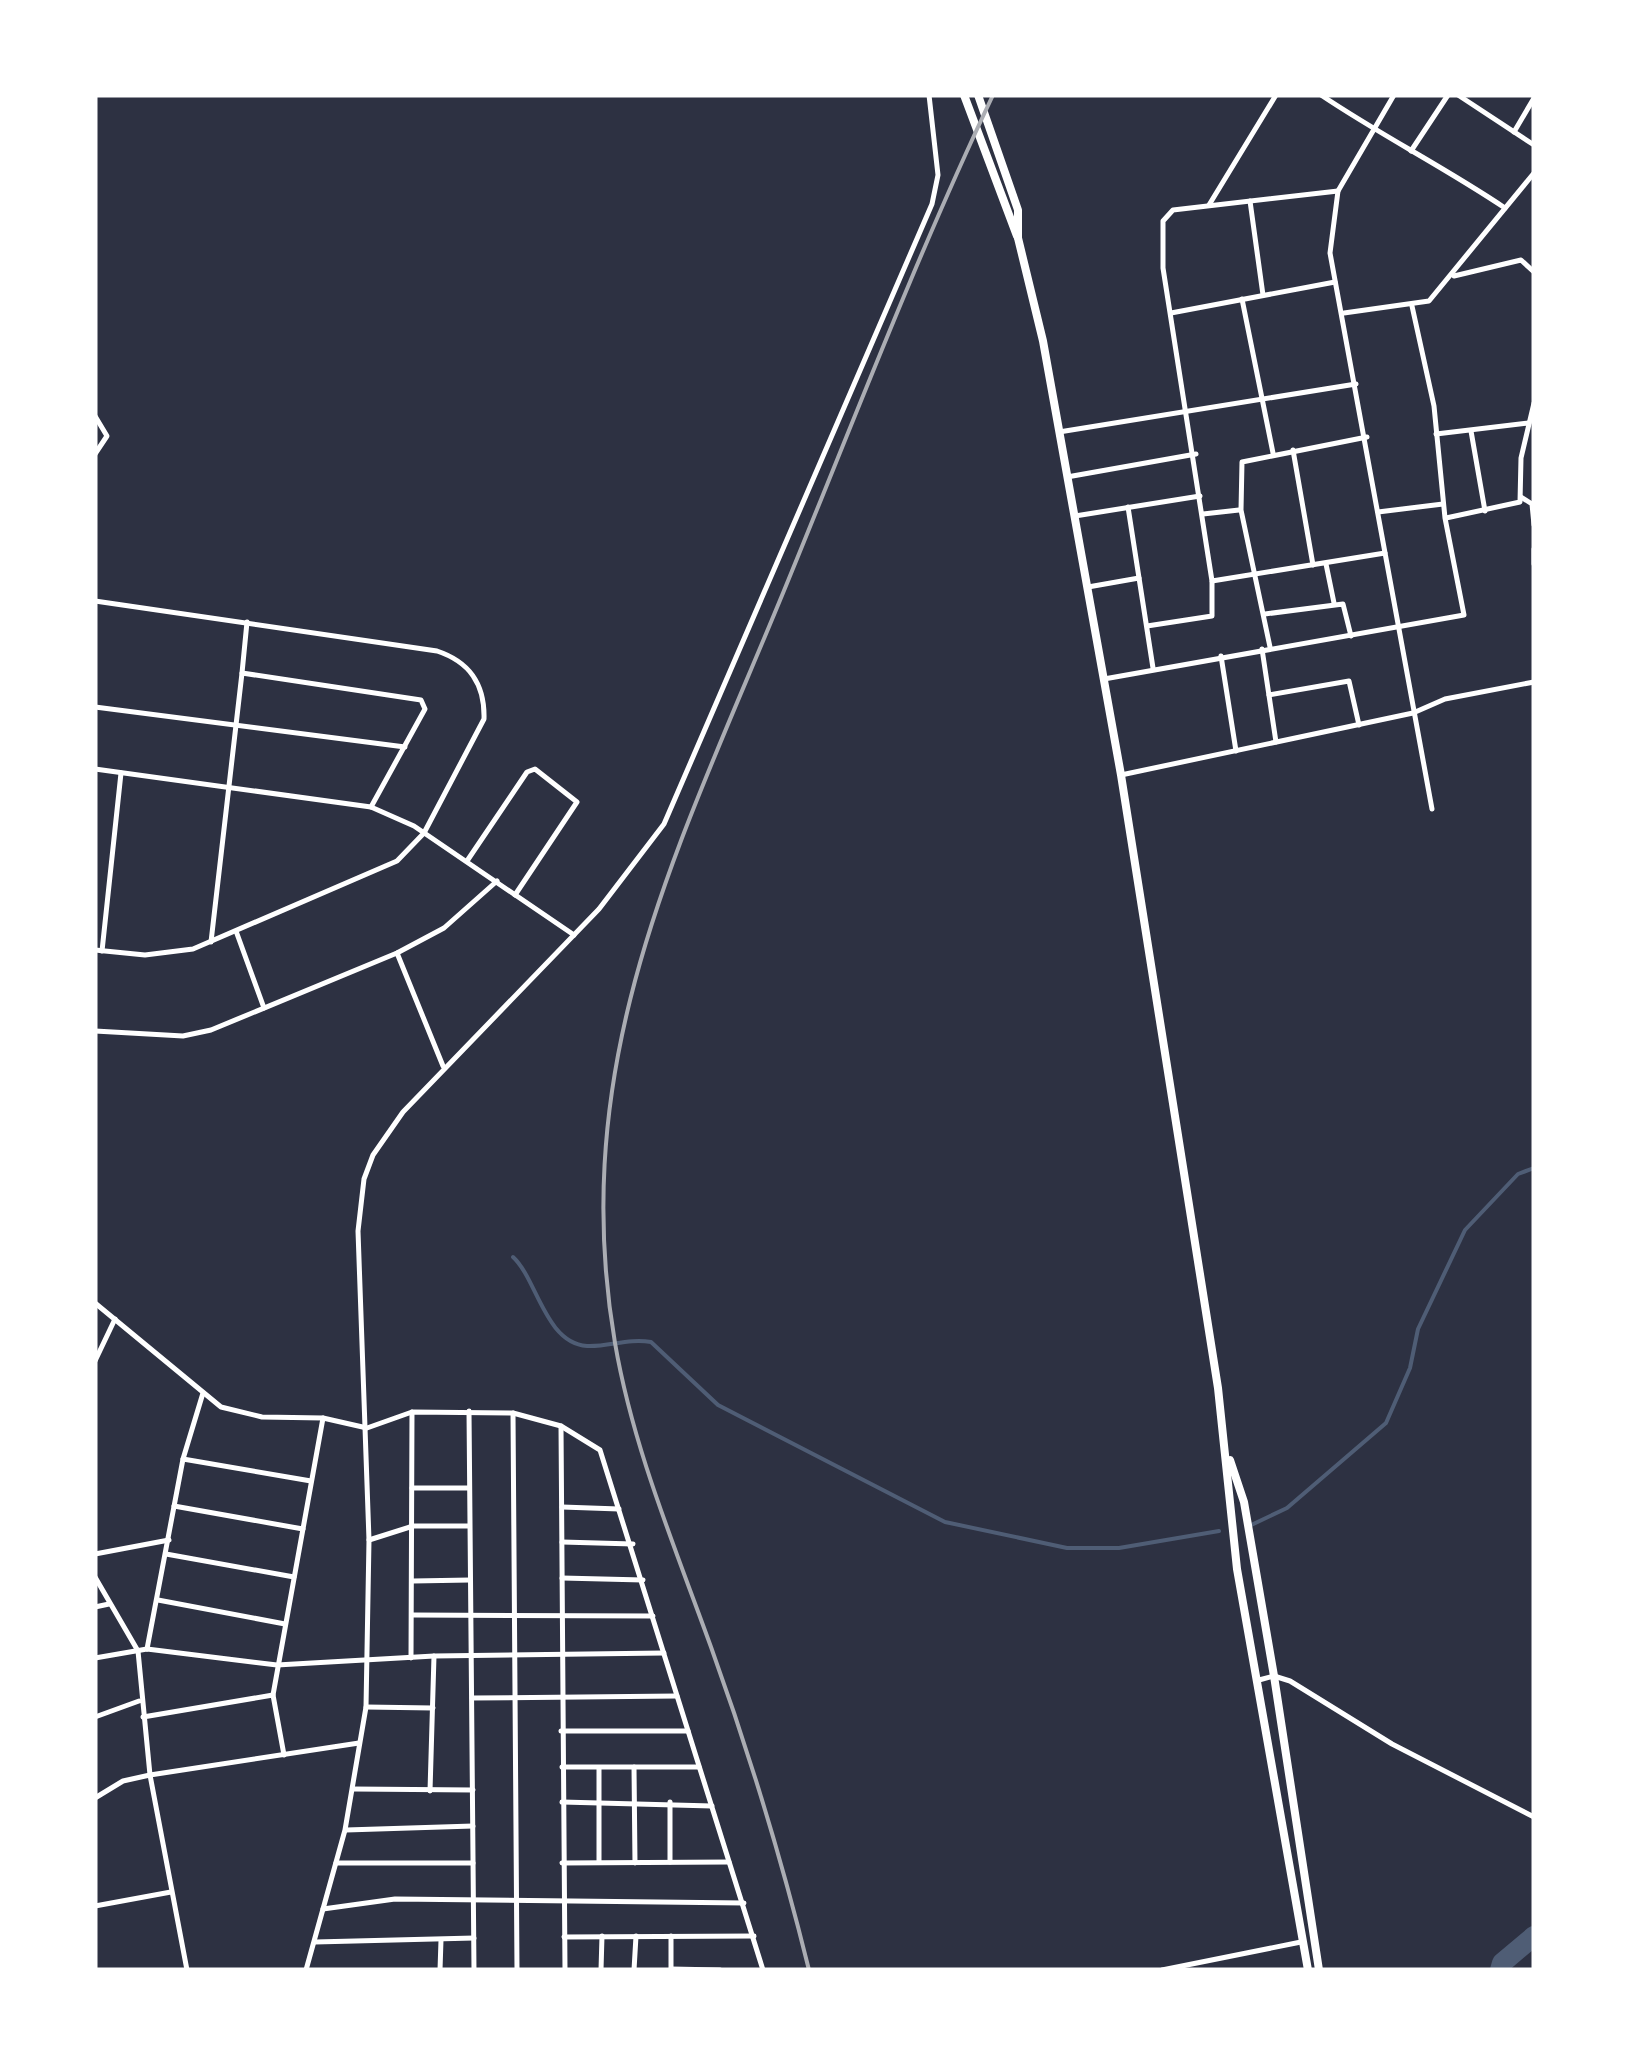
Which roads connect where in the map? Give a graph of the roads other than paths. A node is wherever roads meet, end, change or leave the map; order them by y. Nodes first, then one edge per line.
1 (928, 95) edge
2 (964, 95) edge
3 (978, 95) edge
4 (1276, 95) edge
5 (1320, 95) edge
6 (1394, 95) edge
7 (1448, 95) edge
8 (1458, 95) edge
9 (1534, 98) edge
10 (1373, 130) junction
11 (1514, 132) junction
12 (1534, 145) edge
13 (1410, 152) junction
14 (1534, 172) edge
15 (1338, 191) junction
16 (1250, 200) junction
17 (1209, 205) junction
18 (1505, 208) junction
19 (1018, 238) junction
20 (1534, 272) edge
21 (1452, 277) junction
22 (1336, 282) junction
23 (1263, 295) junction
24 (1242, 299) junction
25 (1412, 306) junction
26 (1171, 313) junction
27 (1344, 313) junction
28 (1356, 384) junction
29 (1262, 400) junction
30 (1534, 403) edge
31 (1189, 412) junction
32 (95, 416) edge
33 (1529, 422) junction
34 (1471, 431) junction
35 (1059, 432) junction
36 (1436, 434) junction
37 (1367, 437) junction
38 (1293, 450) junction
39 (1272, 453) junction
40 (95, 454) edge
41 (1196, 454) junction
42 (1067, 477) junction
43 (1200, 496) junction
44 (1521, 498) junction
45 (1443, 504) junction
46 (1128, 508) junction
47 (1241, 510) junction
48 (1486, 511) junction
49 (1378, 512) junction
50 (1202, 514) junction
51 (1073, 516) junction
52 (1445, 518) junction
53 (1534, 525) edge
54 (1534, 549) edge
55 (1385, 553) junction
56 (1326, 564) junction
57 (1534, 564) edge
58 (1313, 565) junction
59 (1256, 576) junction
60 (1139, 578) junction
61 (1212, 581) junction
62 (1084, 588) junction
63 (95, 601) edge
64 (1334, 603) junction
65 (1265, 614) junction
66 (247, 622) junction
67 (1146, 626) junction
68 (1398, 629) junction
69 (1351, 636) junction
70 (1270, 648) junction
71 (1262, 649) junction
72 (1221, 656) junction
73 (1153, 668) junction
74 (242, 672) junction
75 (1102, 680) junction
76 (1534, 682) edge
77 (1269, 695) junction
78 (95, 706) edge
79 (1413, 713) junction
80 (1359, 725) junction
81 (234, 726) junction
82 (1276, 742) junction
83 (405, 747) junction
84 (1236, 751) junction
85 (95, 769) edge
86 (120, 772) junction
87 (1121, 774) junction
88 (232, 786) junction
89 (371, 807) junction
90 (1432, 809) dead end
91 (424, 833) junction
92 (467, 861) junction
93 (497, 880) junction
94 (515, 895) junction
95 (236, 931) junction
96 (574, 935) junction
97 (211, 942) junction
98 (99, 951) edge
99 (396, 953) junction
100 (264, 1008) junction
101 (95, 1031) edge
102 (443, 1067) junction
103 (95, 1303) edge
104 (115, 1319) junction
105 (95, 1361) edge
106 (203, 1393) junction
107 (469, 1411) junction
108 (412, 1412) junction
109 (513, 1412) junction
110 (323, 1418) junction
111 (560, 1426) junction
112 (367, 1428) junction
113 (1227, 1451) junction
114 (183, 1459) junction
115 (311, 1482) junction
116 (412, 1488) junction
117 (470, 1488) junction
118 (174, 1506) junction
119 (562, 1507) junction
120 (620, 1509) junction
121 (413, 1526) junction
122 (470, 1526) junction
123 (303, 1529) junction
124 (169, 1540) junction
125 (369, 1540) junction
126 (562, 1542) junction
127 (633, 1544) junction
128 (95, 1554) edge
129 (166, 1554) junction
130 (95, 1577) edge
131 (294, 1577) junction
132 (562, 1578) junction
133 (471, 1580) junction
134 (643, 1580) junction
135 (412, 1581) junction
136 (158, 1600) junction
137 (109, 1604) junction
138 (95, 1608) edge
139 (412, 1614) junction
140 (471, 1615) junction
141 (514, 1615) junction
142 (562, 1616) junction
143 (654, 1616) junction
144 (285, 1624) junction
145 (147, 1648) junction
146 (138, 1651) junction
147 (664, 1653) junction
148 (562, 1654) junction
149 (434, 1656) junction
150 (472, 1656) junction
151 (514, 1656) junction
152 (95, 1658) edge
153 (412, 1658) junction
154 (369, 1661) junction
155 (277, 1665) junction
156 (1274, 1676) junction
157 (1259, 1680) junction
158 (273, 1694) junction
159 (677, 1696) junction
160 (515, 1697) junction
161 (562, 1697) junction
162 (472, 1698) junction
163 (140, 1701) junction
164 (366, 1707) junction
165 (433, 1708) junction
166 (95, 1717) edge
167 (142, 1717) junction
168 (562, 1731) junction
169 (689, 1732) junction
170 (359, 1743) junction
171 (284, 1755) junction
172 (562, 1767) junction
173 (634, 1767) junction
174 (699, 1767) junction
175 (599, 1768) junction
176 (150, 1775) junction
177 (354, 1789) junction
178 (472, 1790) junction
179 (430, 1791) junction
180 (95, 1798) edge
181 (562, 1802) junction
182 (598, 1802) junction
183 (636, 1802) junction
184 (670, 1802) junction
185 (712, 1806) junction
186 (1534, 1817) edge
187 (473, 1826) junction
188 (345, 1830) junction
189 (1299, 1842) junction
190 (1288, 1844) junction
191 (598, 1862) junction
192 (636, 1862) junction
193 (670, 1862) junction
194 (730, 1862) junction
195 (336, 1863) junction
196 (473, 1863) junction
197 (562, 1863) junction
198 (172, 1892) junction
199 (516, 1899) junction
200 (474, 1900) junction
201 (563, 1900) junction
202 (744, 1903) junction
203 (95, 1906) edge
204 (321, 1909) junction
205 (602, 1936) junction
206 (636, 1936) junction
207 (671, 1936) junction
208 (754, 1936) junction
209 (564, 1937) junction
210 (474, 1938) junction
211 (441, 1940) junction
212 (314, 1942) junction
213 (1304, 1942) junction
214 (187, 1970) edge
215 (306, 1970) edge
216 (440, 1970) edge
217 (474, 1970) edge
218 (516, 1970) edge
219 (564, 1970) edge
220 (601, 1970) edge
221 (634, 1970) edge
222 (671, 1970) edge
223 (720, 1970) edge
224 (762, 1970) edge
225 (1162, 1970) edge
226 (1308, 1970) edge
227 (1318, 1970) edge

1 - 96 street
2 - 19 highway
3 - 19 highway
4 - 17 street
5 - 10 street
6 - 10 street
7 - 13 street
8 - 11 street
9 - 11 street
10 - 13 street
10 - 15 street
11 - 12 street
13 - 18 street
14 - 18 street
15 - 16 street
15 - 22 street
16 - 17 street
16 - 23 street
17 - 26 street
18 - 21 street
19 - 35 highway
20 - 21 street
21 - 25 street
22 - 23 street
22 - 27 street
23 - 24 street
24 - 26 street
24 - 29 street
25 - 27 street
25 - 36 street
26 - 31 street
27 - 28 street
28 - 29 street
28 - 37 street
29 - 31 street
29 - 39 street
30 - 33 street
31 - 35 street
31 - 41 street
32 - 40 street
33 - 34 street
33 - 44 street
34 - 36 street
34 - 48 street
35 - 42 highway
36 - 45 street
37 - 38 street
37 - 49 street
38 - 39 street
38 - 58 street
39 - 47 street
41 - 42 street
41 - 43 street
42 - 51 highway
43 - 46 street
43 - 50 street
44 - 48 street
44 - 53 street
45 - 49 street
45 - 52 street
46 - 51 street
46 - 60 street
47 - 50 street
47 - 59 street
48 - 52 street
49 - 55 street
50 - 61 street
51 - 62 highway
52 - 68 street
54 - 57 street
55 - 56 street
55 - 68 street
56 - 58 street
56 - 64 street
58 - 59 street
59 - 61 street
59 - 65 street
60 - 62 street
60 - 67 street
61 - 67 street
62 - 75 highway
63 - 66 street
64 - 65 street
64 - 69 street
65 - 70 street
66 - 74 street
66 - 91 street
67 - 73 street
68 - 69 street
68 - 79 street
69 - 70 street
70 - 71 street
71 - 72 street
71 - 77 street
72 - 73 street
72 - 84 street
73 - 75 street
74 - 81 street
74 - 83 street
75 - 87 highway
76 - 79 street
77 - 80 street
77 - 82 street
78 - 81 street
79 - 80 street
79 - 90 street
80 - 82 street
81 - 83 street
81 - 88 street
82 - 84 street
83 - 89 street
84 - 87 street
85 - 86 street
86 - 88 street
86 - 98 street
87 - 113 highway
88 - 89 street
88 - 97 street
89 - 91 street
91 - 92 street
91 - 95 street
92 - 93 street
92 - 94 street
93 - 94 street
93 - 99 street
94 - 96 street
95 - 97 street
95 - 100 street
96 - 102 street
97 - 98 street
99 - 100 street
99 - 102 street
100 - 101 street
102 - 112 street
103 - 104 street
104 - 105 street
104 - 106 street
106 - 110 street
106 - 114 street
107 - 108 street
107 - 109 street
107 - 117 street
108 - 112 street
108 - 116 street
109 - 111 street
109 - 141 street
110 - 112 street
110 - 115 street
111 - 119 street
111 - 120 street
112 - 125 street
113 - 156 highway
113 - 157 highway
114 - 115 street
114 - 118 street
115 - 123 street
116 - 117 street
116 - 121 street
117 - 122 street
118 - 123 street
118 - 124 street
119 - 120 street
119 - 126 street
120 - 127 street
121 - 122 street
121 - 125 street
121 - 135 street
122 - 133 street
123 - 131 street
124 - 128 street
124 - 129 street
125 - 154 street
126 - 127 street
126 - 132 street
127 - 134 street
129 - 131 street
129 - 136 street
130 - 137 street
131 - 144 street
132 - 134 street
132 - 142 street
133 - 135 street
133 - 140 street
134 - 143 street
135 - 139 street
136 - 144 street
136 - 145 street
137 - 138 street
137 - 146 street
139 - 140 street
139 - 153 street
140 - 141 street
140 - 150 street
141 - 142 street
141 - 151 street
142 - 143 street
142 - 148 street
143 - 147 street
144 - 155 street
145 - 146 street
145 - 155 street
146 - 152 street
146 - 163 street
147 - 148 street
147 - 159 street
148 - 151 street
148 - 161 street
149 - 150 street
149 - 153 street
149 - 165 street
150 - 151 street
150 - 162 street
151 - 160 street
153 - 154 street
154 - 155 street
154 - 164 street
155 - 158 street
156 - 157 street
156 - 186 street
156 - 189 highway
157 - 190 highway
158 - 167 street
158 - 171 street
159 - 161 street
159 - 169 street
160 - 161 street
160 - 162 street
160 - 199 street
161 - 168 street
162 - 178 street
163 - 166 street
163 - 167 street
164 - 165 street
164 - 170 street
165 - 179 street
167 - 176 street
168 - 169 street
168 - 172 street
169 - 174 street
170 - 171 street
170 - 177 street
171 - 176 street
172 - 175 street
172 - 181 street
173 - 174 street
173 - 175 street
173 - 183 street
174 - 185 street
175 - 182 street
176 - 180 street
176 - 198 street
177 - 179 street
177 - 188 street
178 - 179 street
178 - 187 street
181 - 182 street
181 - 197 street
182 - 183 street
182 - 191 street
183 - 184 street
183 - 192 street
184 - 185 street
184 - 193 street
185 - 194 street
187 - 188 street
187 - 196 street
188 - 195 street
189 - 190 highway
189 - 227 highway
190 - 213 highway
191 - 192 street
191 - 197 street
192 - 193 street
193 - 194 street
194 - 202 street
195 - 196 street
195 - 204 street
196 - 200 street
197 - 201 street
198 - 203 street
198 - 214 street
199 - 200 street
199 - 201 street
199 - 218 street
200 - 204 street
200 - 210 street
201 - 202 street
201 - 209 street
202 - 208 street
204 - 212 street
205 - 206 street
205 - 209 street
205 - 220 street
206 - 207 street
206 - 221 street
207 - 208 street
207 - 222 street
208 - 224 street
209 - 219 street
210 - 211 street
210 - 217 street
211 - 212 street
211 - 216 street
212 - 215 street
213 - 225 street
213 - 226 highway
222 - 223 street

